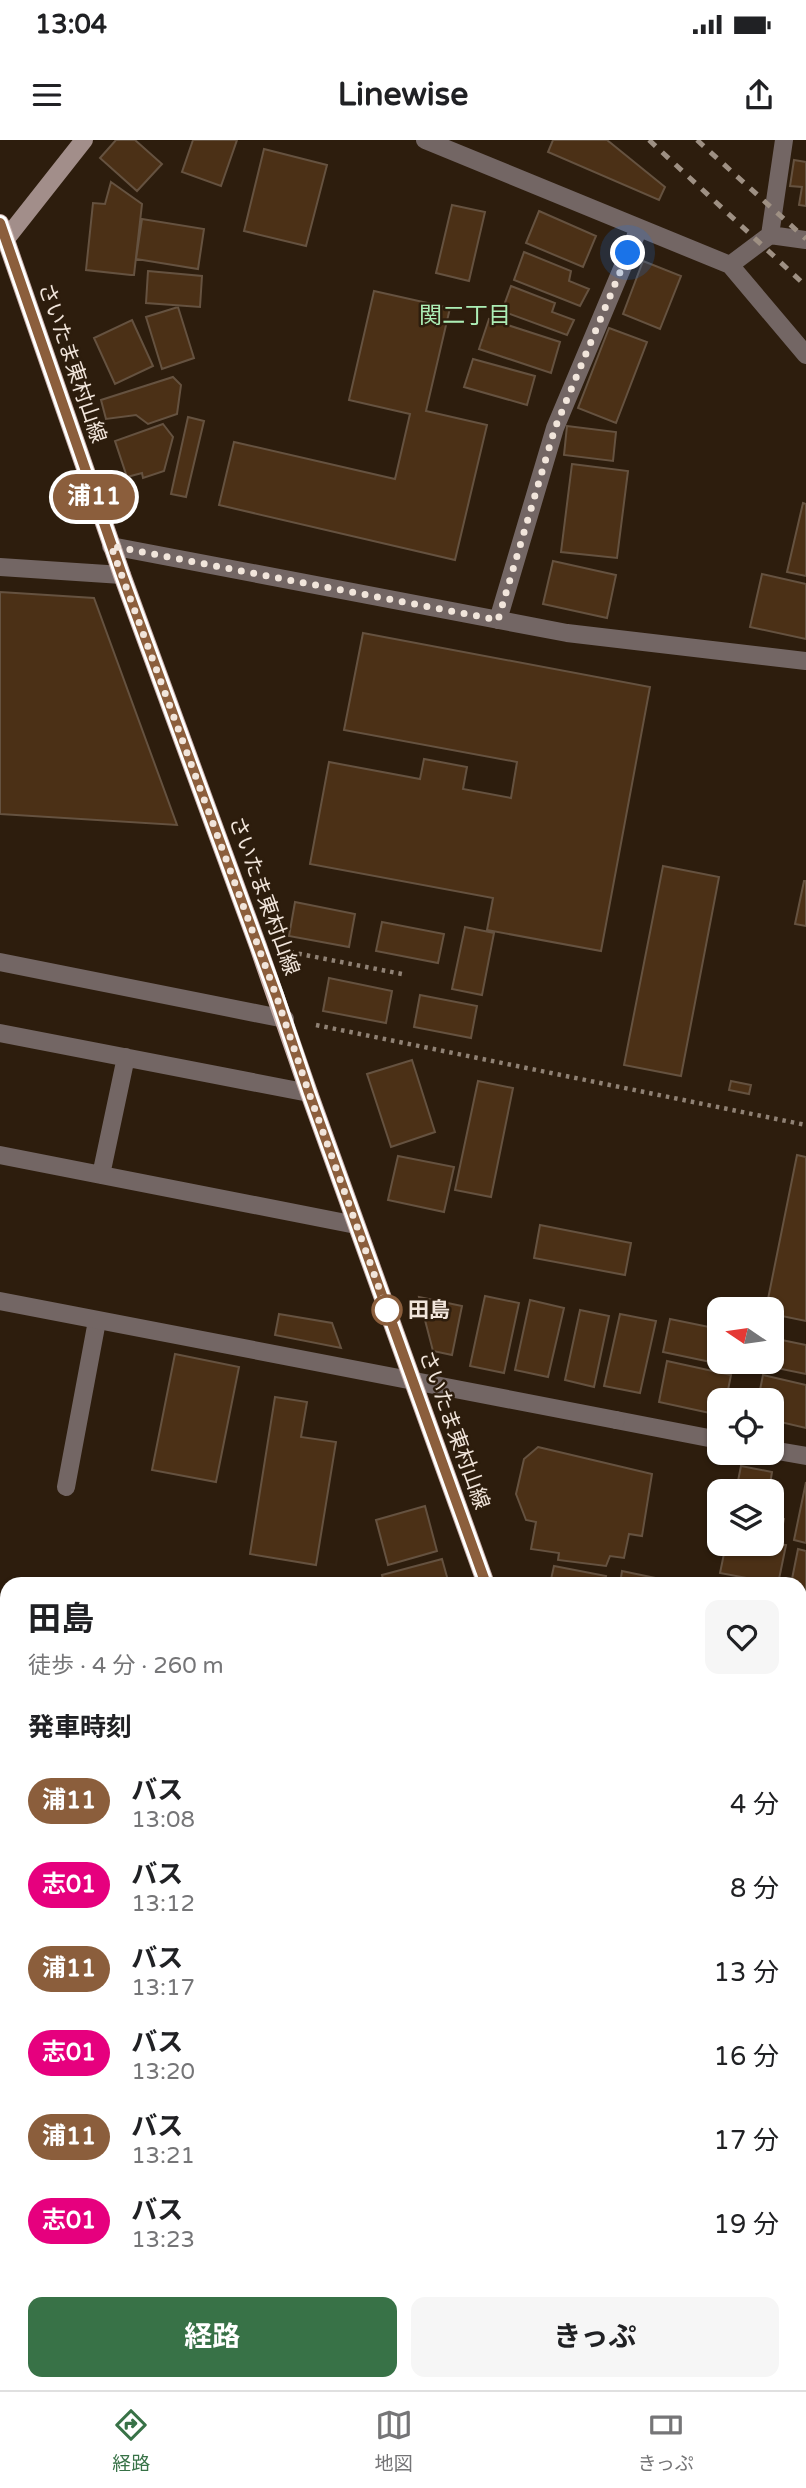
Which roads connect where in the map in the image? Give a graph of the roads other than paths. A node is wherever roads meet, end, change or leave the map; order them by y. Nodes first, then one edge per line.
1 (84, 140) edge
2 (425, 140) edge
3 (784, 140) edge
4 (639, 228) junction
5 (3, 231) edge
6 (770, 235) junction
7 (806, 240) edge
8 (730, 265) junction
9 (806, 355) edge
10 (111, 546) junction
11 (0, 567) edge
12 (122, 575) junction
13 (498, 620) junction
14 (806, 661) edge
15 (0, 962) edge
16 (285, 1019) junction
17 (0, 1032) edge
18 (126, 1057) junction
19 (309, 1093) junction
20 (0, 1155) edge
21 (101, 1175) junction
22 (356, 1225) junction
23 (0, 1301) edge
24 (97, 1321) junction
25 (413, 1382) junction
26 (707, 1438) edge
27 (784, 1452) edge
28 (806, 1456) edge
29 (66, 1487) dead end
30 (483, 1577) edge

1 - 5 street
2 - 4 street
3 - 6 street
4 - 8 street
4 - 13 street
5 - 10 main road, さいたま東村山線
6 - 7 street
6 - 8 street
8 - 9 street
10 - 12 main road, さいたま東村山線
10 - 13 street
11 - 12 street
12 - 16 main road, さいたま東村山線
13 - 14 street
15 - 16 street
16 - 19 main road, さいたま東村山線
17 - 18 street
18 - 19 street
18 - 21 street
19 - 22 main road, さいたま東村山線
20 - 21 street
21 - 22 street
22 - 25 main road, さいたま東村山線
23 - 24 street
24 - 25 street
24 - 29 street
25 - 26 street
25 - 30 main road, さいたま東村山線
27 - 28 street

